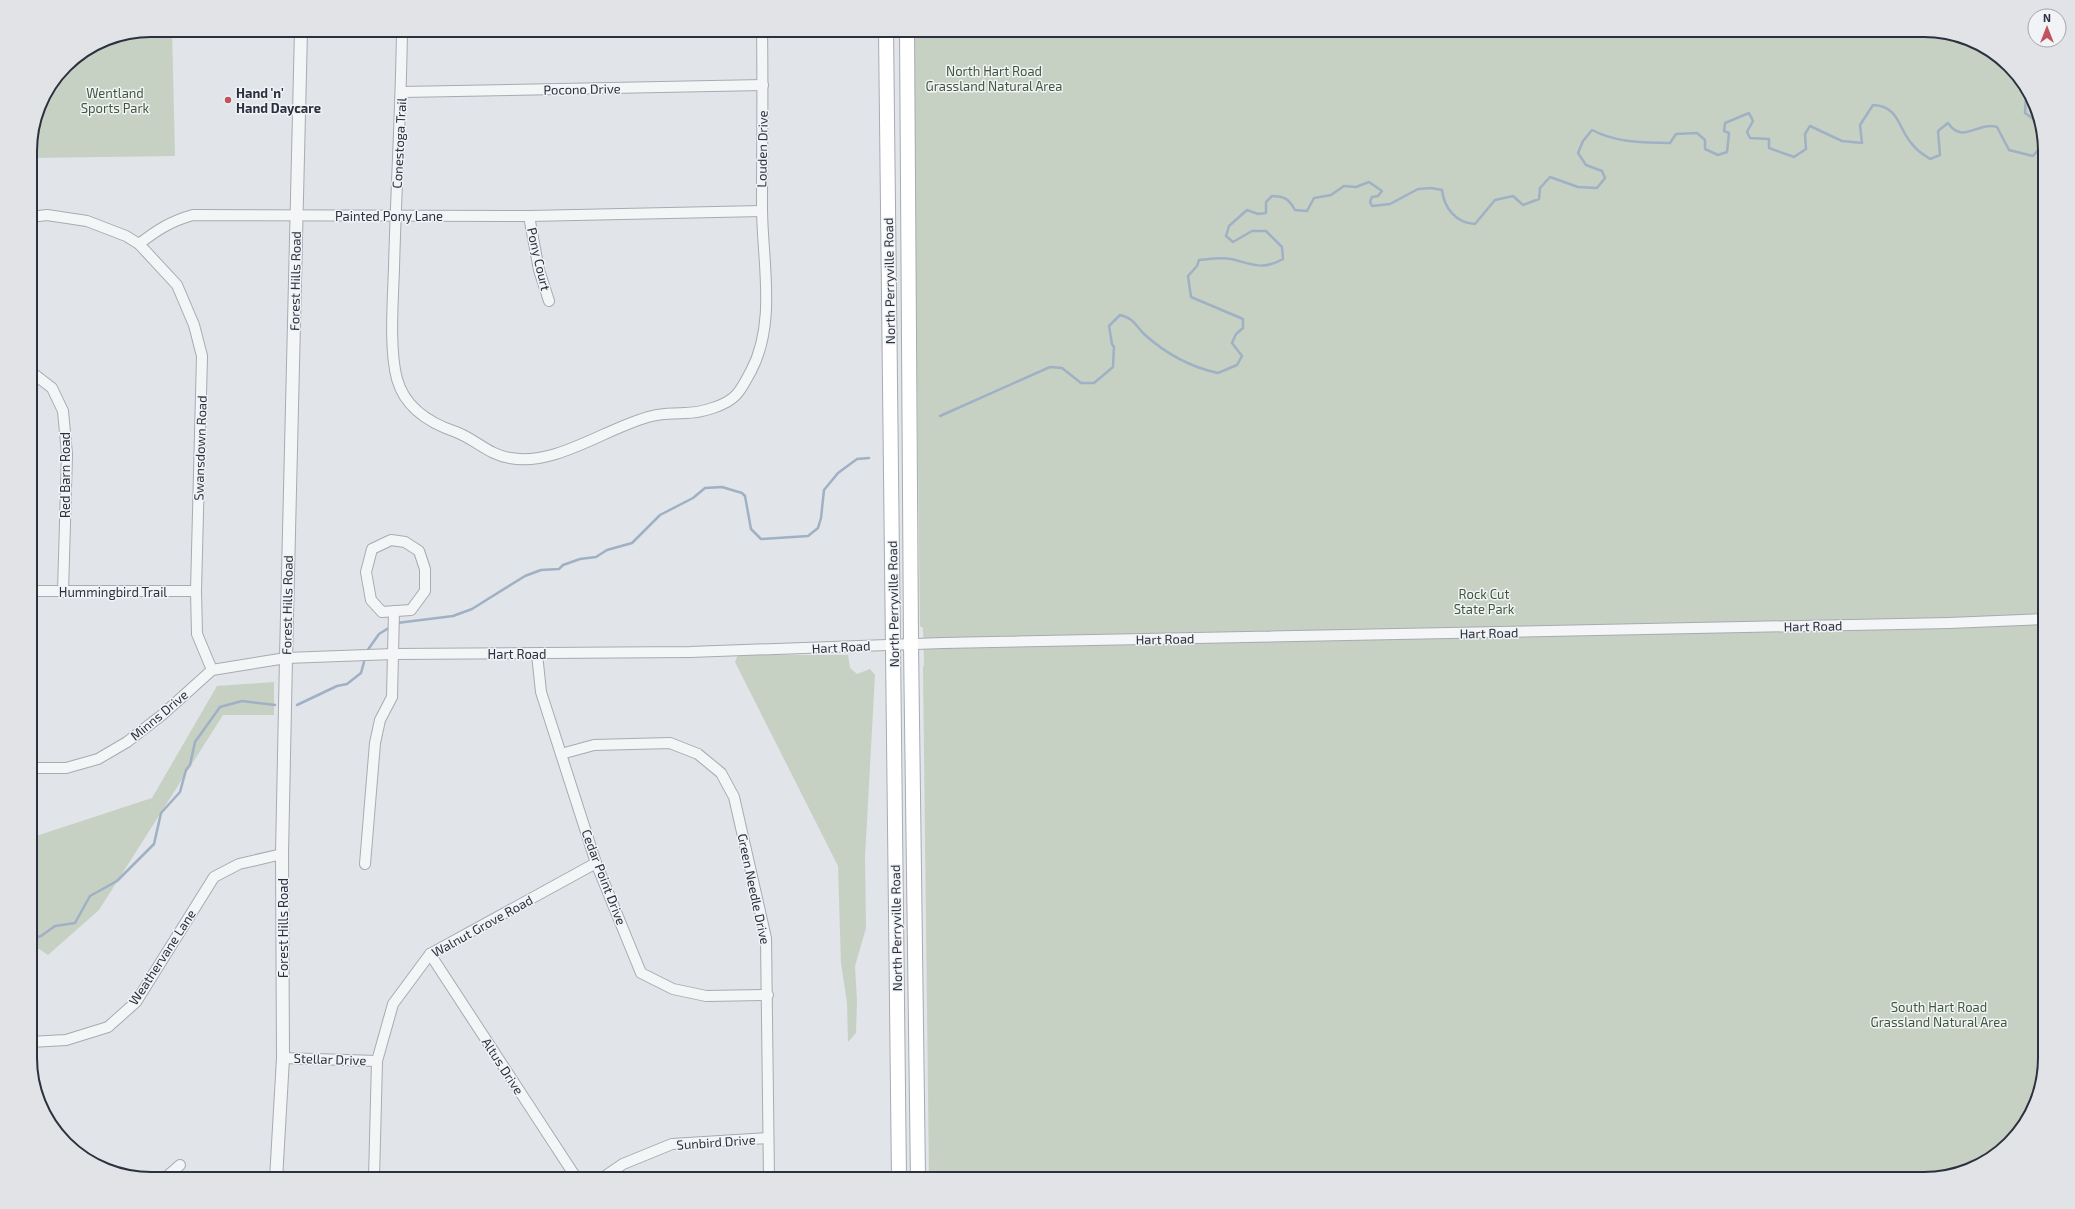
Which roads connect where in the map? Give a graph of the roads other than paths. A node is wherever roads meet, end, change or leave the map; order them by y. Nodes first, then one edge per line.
1 (301, 37) edge
2 (402, 37) edge
3 (762, 37) edge
4 (886, 37) edge
5 (907, 37) edge
6 (763, 86) junction
7 (402, 92) junction
8 (762, 211) junction
9 (297, 216) junction
10 (395, 216) junction
11 (529, 216) junction
12 (37, 217) edge
13 (139, 244) junction
14 (765, 268) joint
15 (549, 301) dead end
16 (37, 376) edge
17 (37, 591) edge
18 (196, 591) junction
19 (64, 592) junction
20 (394, 611) junction
21 (2038, 619) edge
22 (911, 644) junction
23 (893, 645) junction
24 (394, 654) junction
25 (537, 654) junction
26 (286, 658) junction
27 (212, 670) junction
28 (561, 754) junction
29 (37, 768) edge
30 (282, 854) junction
31 (365, 864) dead end
32 (596, 864) junction
33 (430, 954) junction
34 (768, 995) junction
35 (37, 1042) edge
36 (283, 1058) junction
37 (377, 1061) junction
38 (768, 1138) junction
39 (180, 1165) dead end
40 (172, 1172) edge
41 (276, 1172) edge
42 (374, 1172) edge
43 (572, 1172) edge
44 (611, 1172) edge
45 (769, 1172) edge
46 (898, 1172) edge
47 (918, 1172) edge

1 - 9 street, Forest Hills Road
2 - 7 street, Conestoga Trail
3 - 6 street, Louden Drive
4 - 23 main road, North Perryville Road
5 - 22 main road, North Perryville Road
6 - 7 street, Pocono Drive
6 - 8 street, Louden Drive
7 - 10 street, Conestoga Trail
8 - 11 street, Painted Pony Lane
8 - 14 street, Louden Drive
9 - 10 street, Painted Pony Lane
9 - 13 street, Painted Pony Lane
9 - 26 street, Forest Hills Road
10 - 11 street, Painted Pony Lane
10 - 14 street, Conestoga Trail
11 - 15 street, Pony Court
12 - 13 street
13 - 18 street, Swansdown Road
16 - 19 street, Red Barn Road
17 - 19 street, Hummingbird Trail
18 - 19 street, Hummingbird Trail
18 - 27 street, Swansdown Road
20 - 20 street
20 - 24 street
21 - 22 street, Hart Road
22 - 23 street, Hart Road
22 - 47 main road, North Perryville Road
23 - 25 street, Hart Road
23 - 46 main road, North Perryville Road
24 - 25 street, Hart Road
24 - 26 street, Hart Road
24 - 31 street
25 - 28 street, Cedar Point Drive
26 - 27 street
26 - 30 street, Forest Hills Road
27 - 29 street, Minns Drive
28 - 32 street, Cedar Point Drive
28 - 34 street, Green Needle Drive
30 - 35 street, Weathervane Lane
30 - 36 street, Forest Hills Road
32 - 33 street, Walnut Grove Road
32 - 34 street, Cedar Point Drive
33 - 37 street, Walnut Grove Road
33 - 43 street, Altus Drive
34 - 38 street, Green Needle Drive
36 - 37 street, Stellar Drive
36 - 41 street, Forest Hills Road
37 - 42 street, Walnut Grove Road
38 - 44 street, Sunbird Drive
38 - 45 street, Green Needle Drive
39 - 40 street

